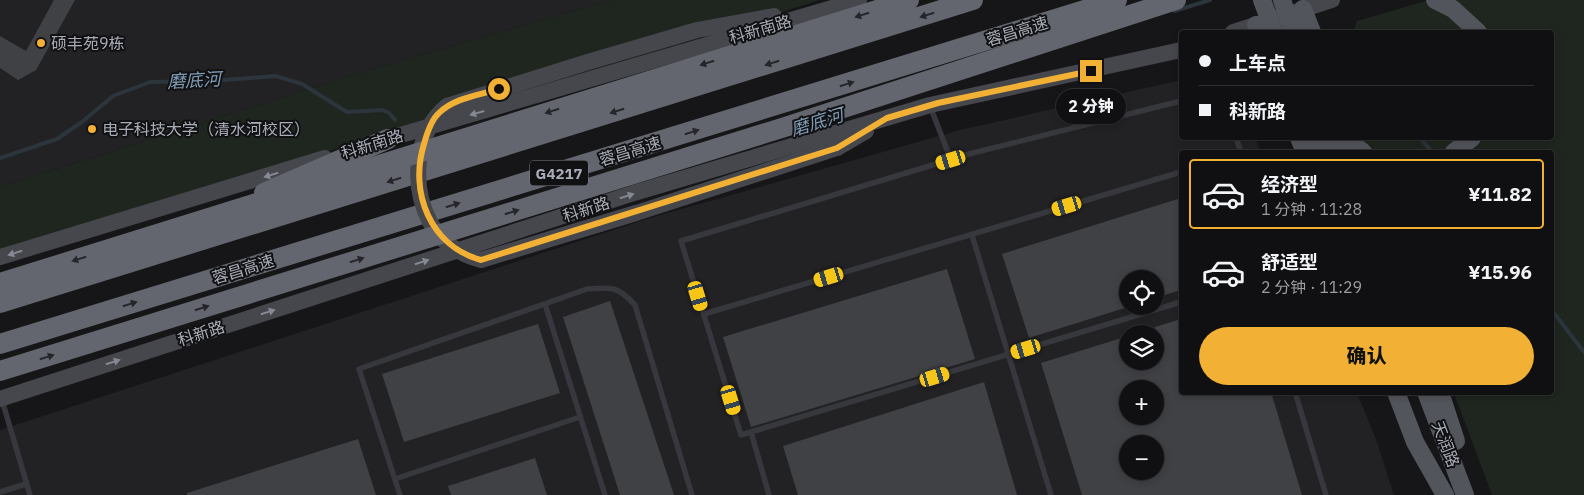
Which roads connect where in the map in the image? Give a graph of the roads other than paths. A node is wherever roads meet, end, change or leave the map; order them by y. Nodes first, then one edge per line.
1 (854, 0) edge
2 (859, 0) edge
3 (909, 0) edge
4 (973, 0) edge
5 (1117, 0) edge
6 (1176, 0) edge
7 (1262, 0) edge
8 (1282, 0) edge
9 (1332, 0) edge
10 (1435, 0) edge
11 (1303, 9) junction
12 (1258, 29) edge
13 (1273, 30) edge
14 (1292, 30) edge
15 (1311, 30) edge
16 (1476, 30) edge
17 (1179, 50) edge
18 (1179, 102) edge
19 (930, 105) junction
20 (887, 118) junction
21 (388, 139) junction
22 (1348, 140) edge
23 (1360, 150) edge
24 (951, 160) junction
25 (1179, 173) edge
26 (972, 235) junction
27 (0, 258) edge
28 (0, 283) edge
29 (55, 285) junction
30 (0, 303) edge
31 (1179, 303) edge
32 (545, 304) junction
33 (704, 314) junction
34 (0, 344) edge
35 (1009, 354) junction
36 (0, 371) edge
37 (1296, 395) edge
38 (1397, 395) edge
39 (1410, 395) edge
40 (1427, 395) edge
41 (1441, 395) edge
42 (1, 398) edge
43 (580, 418) junction
44 (751, 432) junction
45 (395, 479) junction
46 (26, 484) junction
47 (0, 492) edge
48 (30, 495) edge
49 (400, 495) edge
50 (605, 495) edge
51 (692, 495) edge
52 (770, 495) edge
53 (1051, 495) edge
54 (1326, 495) edge
55 (1446, 495) edge
56 (1466, 495) edge

1 - 20 main road, bridge
2 -> 21 main road, 科新南路
3 -> 28 highway, bridge
4 -> 29 highway, G4217
34 -> 5 highway, 蓉昌高速 / G4217
36 -> 6 highway, bridge
7 - 13 main road, bridge
8 - 14 main road, bridge
9 - 11 main road
10 - 16 main road
11 - 12 main road
11 - 15 main road
17 - 19 main road, 科新路
18 - 24 lane
19 - 20 main road, 科新路
19 - 24 lane
42 -> 20 main road, 科新路
21 -> 27 main road, 科新南路
21 - 29 highway
22 - 23 main road, bridge
24 - 33 lane
25 - 26 lane
26 - 33 lane
26 - 35 lane
29 - 30 highway, G4217
31 - 35 lane
32 - 43 lane
32 - 45 lane
32 - 51 lane
33 - 44 lane
35 - 44 lane
35 - 53 lane
37 - 54 lane
38 - 55 main road
39 - 55 main road, 天润路
40 - 56 main road, 天润路
41 - 56 main road
42 - 46 lane
43 - 45 lane
43 - 50 lane
44 - 52 lane
45 - 49 lane
46 - 47 lane
46 - 48 lane

